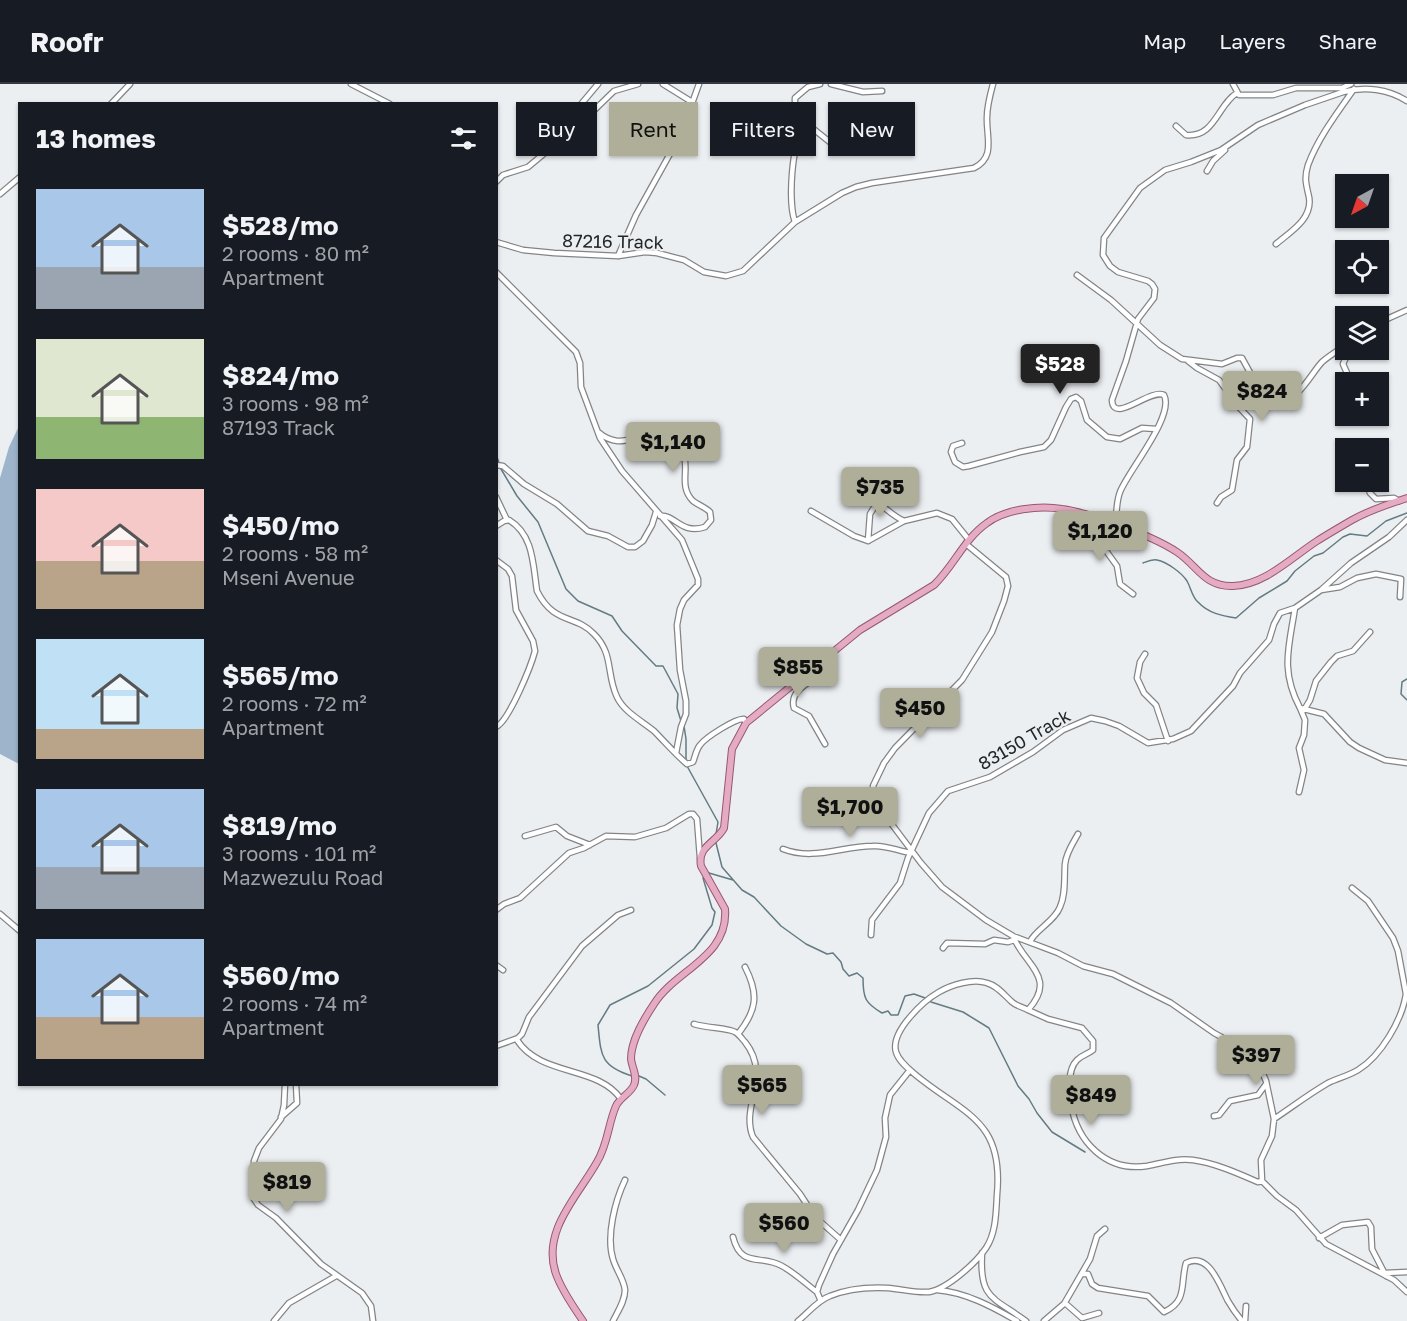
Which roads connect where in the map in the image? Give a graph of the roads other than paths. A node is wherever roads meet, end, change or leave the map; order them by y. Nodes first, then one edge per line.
1 (130, 84) edge
2 (351, 84) edge
3 (598, 84) edge
4 (638, 84) edge
5 (663, 84) edge
6 (699, 84) edge
7 (820, 84) edge
8 (831, 84) edge
9 (993, 84) edge
10 (1233, 84) edge
11 (1353, 87) edge
12 (1343, 90) junction
13 (882, 91) dead end
14 (1237, 93) junction
15 (1407, 93) edge
16 (1397, 96) junction
17 (1407, 101) edge
18 (113, 102) edge
19 (386, 102) edge
20 (583, 102) edge
21 (692, 102) joint
22 (795, 102) edge
23 (1176, 126) dead end
24 (816, 131) edge
25 (828, 140) edge
26 (1231, 144) junction
27 (669, 156) edge
28 (794, 156) edge
29 (1207, 171) dead end
30 (18, 179) edge
31 (498, 180) edge
32 (0, 194) edge
33 (795, 222) junction
34 (498, 243) edge
35 (1276, 244) dead end
36 (618, 256) junction
37 (1077, 275) dead end
38 (499, 277) edge
39 (1407, 310) edge
40 (1142, 314) junction
41 (1128, 317) junction
42 (1389, 318) edge
43 (1137, 325) junction
44 (1335, 353) edge
45 (1188, 361) junction
46 (1156, 429) junction
47 (596, 430) junction
48 (962, 443) dead end
49 (498, 465) edge
50 (1370, 492) edge
51 (883, 493) dead end
52 (1407, 498) edge
53 (498, 501) edge
54 (1400, 501) junction
55 (877, 502) junction
56 (1217, 503) dead end
57 (811, 511) dead end
58 (658, 514) junction
59 (1082, 514) junction
60 (507, 520) junction
61 (1407, 520) edge
62 (904, 521) junction
63 (498, 525) edge
64 (1115, 525) junction
65 (868, 541) junction
66 (968, 542) junction
67 (498, 562) edge
68 (1321, 590) junction
69 (1133, 594) dead end
70 (1400, 597) dead end
71 (1295, 608) junction
72 (1370, 632) dead end
73 (1145, 654) dead end
74 (817, 665) junction
75 (1302, 709) junction
76 (746, 723) junction
77 (498, 726) edge
78 (1168, 741) junction
79 (825, 744) dead end
80 (676, 753) junction
81 (1407, 756) edge
82 (1405, 763) edge
83 (1299, 792) dead end
84 (1078, 834) dead end
85 (525, 836) dead end
86 (590, 846) junction
87 (783, 849) dead end
88 (911, 852) junction
89 (700, 858) junction
90 (1352, 888) dead end
91 (498, 908) edge
92 (631, 910) dead end
93 (0, 914) edge
94 (18, 929) edge
95 (871, 935) dead end
96 (1014, 938) junction
97 (1030, 942) junction
98 (943, 948) dead end
99 (498, 966) edge
100 (745, 967) dead end
101 (503, 970) dead end
102 (1028, 1010) junction
103 (694, 1024) dead end
104 (738, 1034) junction
105 (517, 1040) junction
106 (498, 1045) edge
107 (910, 1070) junction
108 (1266, 1082) junction
109 (285, 1086) edge
110 (296, 1086) edge
111 (621, 1099) junction
112 (1214, 1116) dead end
113 (282, 1117) junction
114 (1274, 1119) junction
115 (625, 1180) dead end
116 (1262, 1181) junction
117 (1105, 1229) dead end
118 (733, 1237) dead end
119 (1319, 1238) junction
120 (841, 1240) junction
121 (982, 1253) junction
122 (1407, 1272) edge
123 (1082, 1274) junction
124 (1386, 1274) junction
125 (336, 1276) junction
126 (936, 1290) junction
127 (817, 1292) junction
128 (1407, 1292) edge
129 (822, 1301) junction
130 (1064, 1304) junction
131 (1246, 1306) dead end
132 (1098, 1313) dead end
133 (274, 1321) edge
134 (373, 1321) edge
135 (583, 1321) edge
136 (613, 1321) edge
137 (798, 1321) edge
138 (1017, 1321) edge
139 (1026, 1321) edge
140 (1044, 1321) edge
141 (1244, 1321) edge

1 - 18 street
2 - 19 street
3 - 20 street
4 - 31 street
5 - 21 street
6 - 21 street
7 - 22 street
8 - 13 street
9 - 33 street, 87216 Track
10 - 14 street
11 - 12 street
11 - 16 street
11 - 35 street
12 - 14 street
12 - 26 street
14 - 23 street
15 - 16 street
16 - 17 street
24 - 25 street
26 - 29 street
26 - 40 street
27 - 36 street
28 - 33 street
30 - 32 street
33 - 36 street, 87216 Track
34 - 36 street, 87216 Track
37 - 41 street
38 - 47 street
39 - 42 street
40 - 41 street
40 - 43 street
41 - 43 street
43 - 45 street
43 - 46 street
44 - 45 street
45 - 56 street
46 - 48 street
46 - 64 street
47 - 58 street
47 - 58 street
49 - 58 street
50 - 54 street
51 - 55 street
52 - 54 main road
53 - 60 street
54 - 64 main road
55 - 62 street
55 - 65 street
57 - 65 street
58 - 80 street
59 - 64 main road
59 - 66 main road
59 - 69 street
60 - 63 street
60 - 80 street
61 - 68 street
62 - 65 street
62 - 66 street
66 - 74 main road
66 - 88 street
67 - 77 street
68 - 70 street
68 - 71 street
71 - 75 street
71 - 78 street
72 - 75 street
73 - 78 street
74 - 76 main road
74 - 79 street
75 - 82 street
75 - 83 street
76 - 80 street
76 - 89 main road
78 - 88 street, 83150 Track
81 - 82 street
84 - 97 street
85 - 86 street
86 - 89 street
86 - 91 street
87 - 88 street
88 - 95 street, 83150 Track
88 - 96 street
89 - 111 main road
90 - 114 street
92 - 105 street
93 - 94 street
96 - 97 street
96 - 98 street
96 - 102 street
97 - 108 street
99 - 101 street
100 - 104 street
102 - 107 street
102 - 116 street
103 - 104 street
104 - 120 street
105 - 106 street
105 - 111 street
107 - 120 street
107 - 121 street
108 - 112 street
108 - 114 street
109 - 113 street
110 - 113 street
111 - 135 main road
113 - 125 street
114 - 116 street
115 - 136 street
116 - 119 street
117 - 123 street
118 - 127 street
119 - 124 street
119 - 124 street
120 - 127 street
121 - 126 street
121 - 139 street
122 - 124 street
123 - 130 street
123 - 141 street
124 - 128 street
125 - 133 street
125 - 134 street
126 - 129 street
126 - 138 street
127 - 129 street
129 - 137 street
130 - 132 street
130 - 140 street
131 - 141 street

